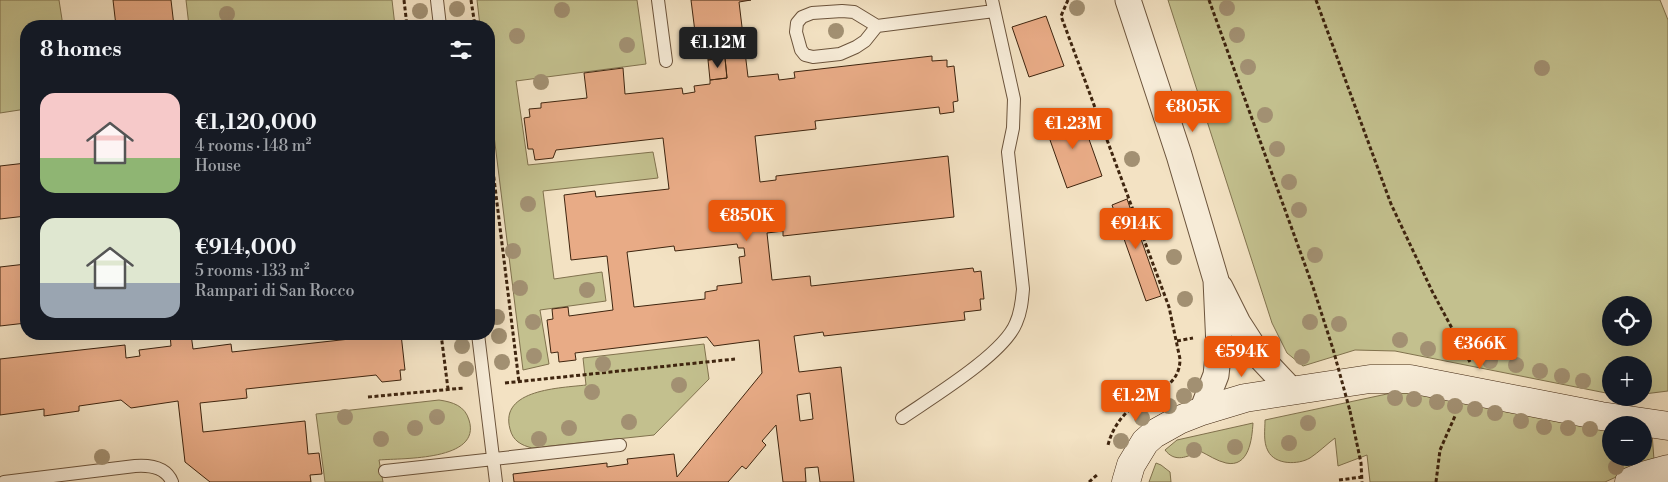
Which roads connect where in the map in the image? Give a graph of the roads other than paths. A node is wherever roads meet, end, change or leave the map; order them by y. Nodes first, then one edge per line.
1 (437, 0) edge
2 (658, 0) edge
3 (1128, 0) edge
4 (993, 6) edge
5 (439, 20) edge
6 (877, 26) junction
7 (666, 61) dead end
8 (1216, 280) junction
9 (479, 340) edge
10 (1292, 391) junction
11 (1202, 410) junction
12 (902, 418) dead end
13 (1668, 426) edge
14 (620, 445) dead end
15 (494, 459) junction
16 (1668, 469) edge
17 (385, 471) dead end
18 (4, 482) edge
19 (172, 482) edge
20 (496, 482) edge
21 (1126, 482) edge
22 (1629, 482) edge

1 - 5 lane
2 - 7 lane
3 - 8 street
4 - 6 lane
4 - 12 lane
6 - 6 lane
8 - 10 street
8 - 11 street
9 - 15 lane
10 - 11 street
10 - 13 street
11 - 21 street
14 - 15 lane
15 - 17 lane
15 - 20 lane
16 - 22 street
18 - 19 lane

